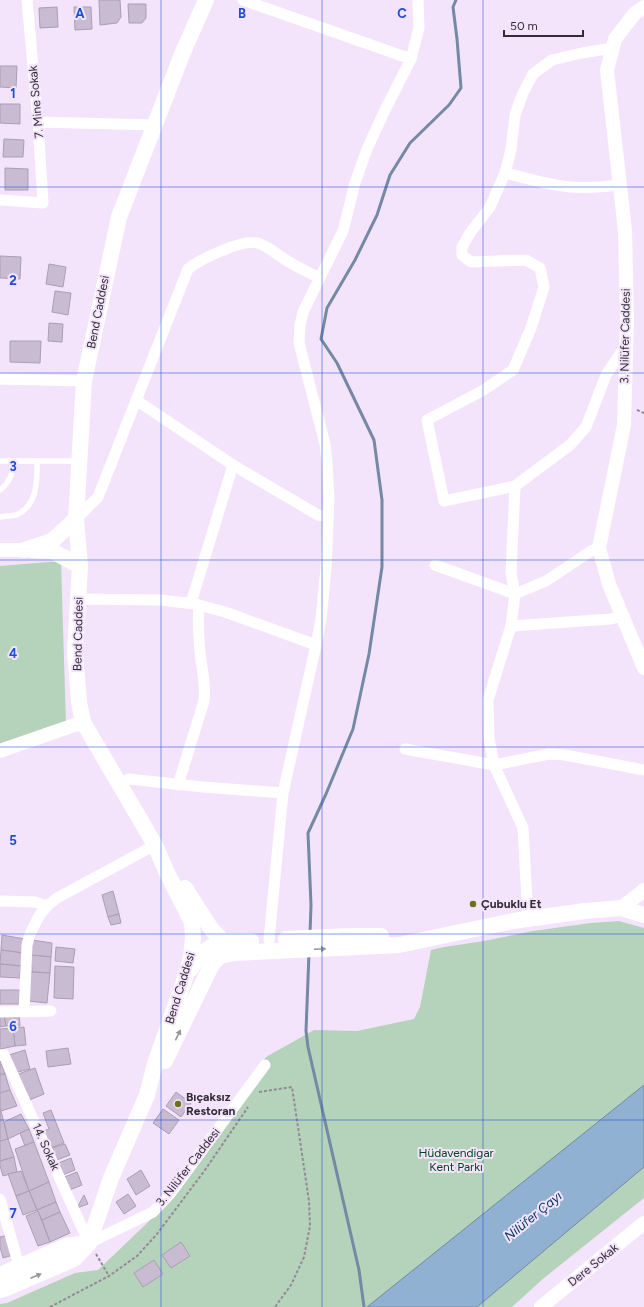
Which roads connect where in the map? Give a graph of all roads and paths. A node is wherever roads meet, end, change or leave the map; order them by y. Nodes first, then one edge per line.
1 (27, 0) edge
2 (206, 0) edge
3 (243, 0) edge
4 (418, 0) edge
5 (644, 7) edge
6 (612, 48) junction
7 (411, 59) junction
8 (38, 122) junction
9 (155, 125) junction
10 (505, 173) junction
11 (620, 185) junction
12 (0, 200) edge
13 (319, 278) junction
14 (626, 345) junction
15 (0, 379) edge
16 (84, 381) junction
17 (136, 400) junction
18 (0, 461) edge
19 (14, 461) junction
20 (37, 461) junction
21 (79, 461) junction
22 (234, 465) junction
23 (515, 486) junction
24 (0, 490) edge
25 (0, 516) edge
26 (327, 517) junction
27 (76, 518) junction
28 (599, 548) junction
29 (0, 550) edge
30 (24, 550) junction
31 (435, 565) dead end
32 (80, 566) junction
33 (515, 594) junction
34 (78, 599) junction
35 (195, 604) junction
36 (623, 616) junction
37 (511, 626) junction
38 (316, 645) junction
39 (644, 668) edge
40 (83, 722) junction
41 (405, 749) dead end
42 (0, 751) edge
43 (494, 765) junction
44 (644, 770) edge
45 (119, 783) junction
46 (178, 785) junction
47 (283, 793) junction
48 (155, 845) junction
49 (644, 890) edge
50 (0, 901) edge
51 (47, 906) junction
52 (621, 908) junction
53 (644, 915) edge
54 (528, 919) junction
55 (192, 922) junction
56 (269, 940) junction
57 (219, 943) junction
58 (289, 944) junction
59 (184, 980) junction
60 (51, 1011) dead end
61 (0, 1012) edge
62 (24, 1012) junction
63 (0, 1056) edge
64 (265, 1065) dead end
65 (147, 1095) junction
66 (255, 1098) dead end
67 (251, 1104) dead end
68 (0, 1199) edge
69 (644, 1223) edge
70 (89, 1243) junction
71 (19, 1266) junction
72 (0, 1275) edge
73 (109, 1276) junction
74 (0, 1290) edge
75 (50, 1307) edge
76 (274, 1307) edge
77 (542, 1307) edge

1 - 8 street, 7. Mine Sokak
2 - 9 main road, Bend Caddesi
3 - 7 street
4 - 7 street
5 - 6 street, 3. Nilüfer Caddesi
6 - 10 street
6 - 11 street, 3. Nilüfer Caddesi
7 - 13 street
8 - 9 street
8 - 12 street, 7. Mine Sokak
9 - 16 main road, Bend Caddesi
10 - 11 street
10 - 23 street
11 - 14 street, 3. Nilüfer Caddesi
13 - 17 street
13 - 26 street
14 - 23 street
14 - 28 street, 3. Nilüfer Caddesi
15 - 16 street
16 - 21 main road, Bend Caddesi
17 - 22 street
17 - 27 street
18 - 19 lane
19 - 20 lane
19 - 24 lane
20 - 21 lane
20 - 25 lane
21 - 27 main road, Bend Caddesi
22 - 26 street
22 - 35 street
23 - 33 street
26 - 38 street
27 - 30 main road
27 - 32 main road, Bend Caddesi
28 - 33 street
28 - 36 street, 3. Nilüfer Caddesi
29 - 30 street
30 - 32 main road
31 - 33 street
32 - 34 main road, Bend Caddesi
33 - 37 street
34 - 35 street
34 - 40 main road, Bend Caddesi
35 - 38 street
35 - 46 street
36 - 37 street
36 - 39 street, 3. Nilüfer Caddesi
37 - 43 street
38 - 47 street
40 - 42 street
40 - 45 main road, Bend Caddesi
41 - 43 street
43 - 44 street
43 - 54 street
45 - 46 street
45 - 48 main road, Bend Caddesi
46 - 47 street
47 - 56 street
48 - 51 street
48 - 55 main road, Bend Caddesi
48 - 57 main road
49 - 52 street
50 - 51 street
51 - 62 street
52 - 53 main road
52 - 54 main road
54 - 58 main road
55 - 57 main road
55 - 59 main road, Bend Caddesi
56 - 57 main road
56 - 58 main road
57 - 58 main road
57 - 59 main road
65 -> 57 main road
59 - 65 main road, Bend Caddesi
60 - 62 street
61 - 62 street
63 - 70 street, 14. Sokak
64 - 70 street, 3. Nilüfer Caddesi
65 - 70 main road, Bend Caddesi
66 - 76 path
67 - 73 path
68 - 71 street
69 - 77 street, Dere Sokak
70 - 71 main road
70 - 73 path
74 -> 70 main road, Bend Caddesi
71 - 72 main road
73 - 75 path

